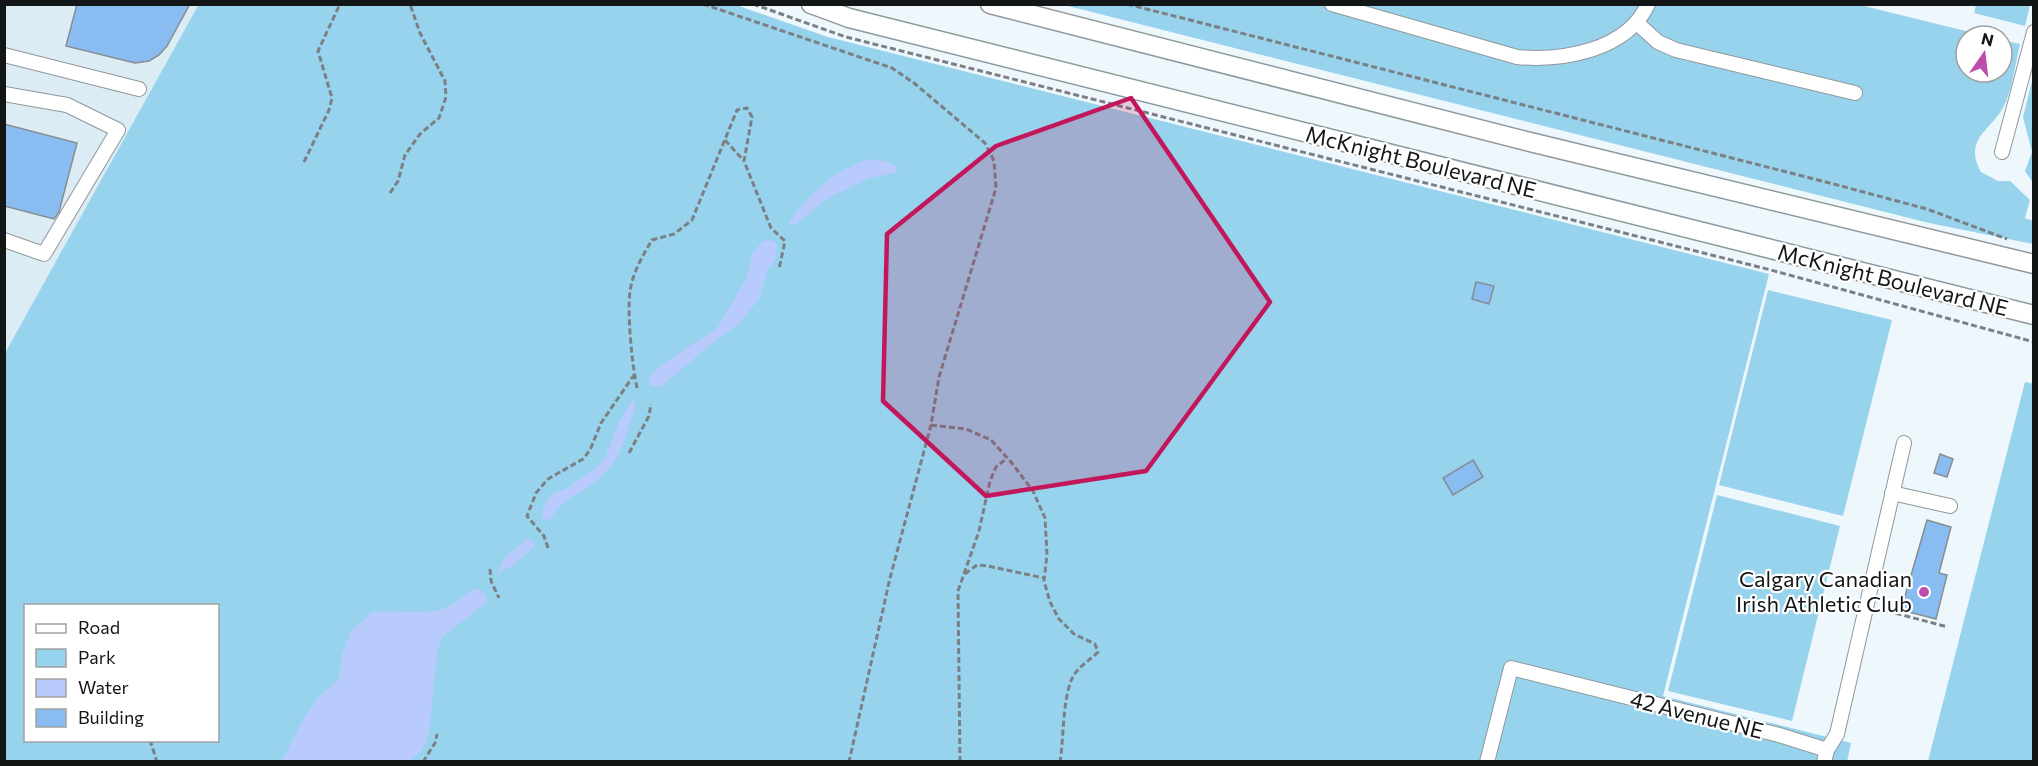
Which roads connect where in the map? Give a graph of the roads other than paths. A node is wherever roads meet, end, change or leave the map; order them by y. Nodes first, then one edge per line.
1 (811, 4) edge
2 (990, 4) edge
3 (1332, 4) edge
4 (1648, 4) edge
5 (1637, 23) junction
6 (2033, 40) edge
7 (4, 55) edge
8 (139, 89) dead end
9 (1855, 93) dead end
10 (4, 94) edge
11 (2002, 152) dead end
12 (4, 240) edge
13 (2034, 264) edge
14 (2034, 315) edge
15 (1905, 443) dead end
16 (1892, 494) junction
17 (1950, 506) dead end
18 (1825, 756) edge
19 (1487, 762) edge

1 - 14 main road, McKnight Boulevard NE
2 - 13 main road, McKnight Boulevard NE
3 - 5 street
4 - 5 street
5 - 9 street
6 - 11 street
7 - 8 street
10 - 12 street
15 - 16 street
16 - 17 street
16 - 18 street
18 - 19 street, 42 Avenue NE

